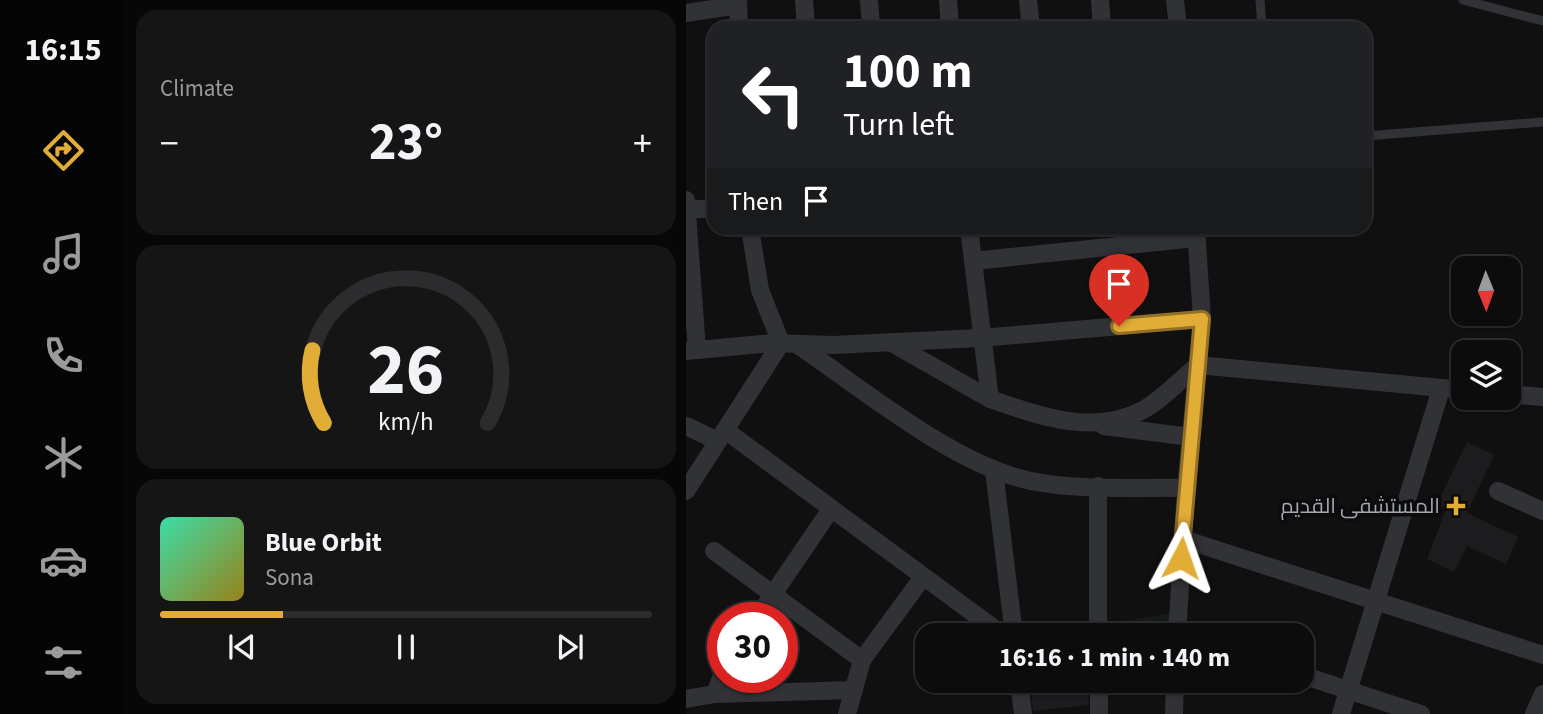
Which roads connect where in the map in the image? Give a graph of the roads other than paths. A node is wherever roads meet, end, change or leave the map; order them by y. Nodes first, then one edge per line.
1 (804, 0) edge
2 (869, 0) edge
3 (947, 0) edge
4 (1028, 0) edge
5 (1100, 0) edge
6 (1175, 0) edge
7 (1260, 0) edge
8 (1463, 0) edge
9 (738, 2) edge
10 (686, 13) edge
11 (739, 21) edge
12 (806, 21) edge
13 (870, 21) edge
14 (949, 21) edge
15 (1030, 21) edge
16 (1102, 21) edge
17 (1177, 21) edge
18 (1262, 21) edge
19 (1543, 21) edge
20 (1543, 121) edge
21 (1372, 135) edge
22 (686, 200) edge
23 (707, 209) edge
24 (686, 211) edge
25 (751, 235) edge
26 (970, 235) edge
27 (1180, 235) edge
28 (1196, 235) edge
29 (972, 261) junction
30 (1202, 319) junction
31 (980, 338) junction
32 (789, 343) junction
33 (892, 343) junction
34 (691, 350) edge
35 (1198, 365) junction
36 (1441, 389) junction
37 (1451, 389) edge
38 (1521, 395) edge
39 (1543, 397) edge
40 (990, 399) junction
41 (1094, 425) junction
42 (686, 426) edge
43 (722, 435) junction
44 (1191, 437) junction
45 (994, 470) junction
46 (1098, 486) junction
47 (1186, 488) junction
48 (686, 491) edge
49 (1498, 491) dead end
50 (831, 509) junction
51 (1543, 511) edge
52 (1183, 539) junction
53 (714, 551) dead end
54 (923, 578) junction
55 (772, 593) junction
56 (1376, 600) junction
57 (767, 602) edge
58 (986, 623) edge
59 (1013, 623) edge
60 (1098, 623) edge
61 (1178, 623) edge
62 (1543, 655) edge
63 (862, 660) junction
64 (1314, 678) edge
65 (1349, 688) junction
66 (854, 690) junction
67 (1020, 693) edge
68 (1099, 693) edge
69 (1175, 693) edge
70 (715, 694) joint
71 (1543, 694) edge
72 (686, 699) edge
73 (847, 714) edge
74 (1023, 714) edge
75 (1099, 714) edge
76 (1174, 714) edge
77 (1341, 714) edge
78 (1421, 714) edge
79 (1534, 714) edge

1 - 12 street
2 - 13 street
3 - 14 street
4 - 15 street
5 - 16 street
6 - 17 street
7 - 18 lane
8 - 19 lane
9 - 10 street
9 - 11 street
20 - 21 lane
22 - 24 street
23 - 24 street
24 - 34 street
25 - 32 street
26 - 29 street
27 - 29 street
28 - 30 street
29 - 31 street
30 - 31 street
30 - 35 street
31 - 33 street
31 - 40 street
32 - 33 street
32 - 34 street
32 - 43 street
32 - 45 street
33 - 40 street
35 - 36 street
35 - 41 street
35 - 44 street
36 - 37 street
36 - 56 street
38 - 39 street
40 - 41 street
41 - 44 street
42 - 43 street
43 - 48 street
43 - 50 street
44 - 47 street
45 - 46 street
45 - 59 street
46 - 47 street
46 - 60 street
47 - 52 street
49 - 51 street
50 - 54 street
50 - 55 street
52 - 56 street
52 - 61 street
53 - 55 street
54 - 58 street
54 - 63 street
55 - 57 street
55 - 63 street
56 - 62 street
56 - 65 street
63 - 66 street
64 - 65 street
65 - 77 street
65 - 78 street
66 - 70 street
66 - 73 street
67 - 74 street
68 - 75 street
69 - 76 street
70 - 72 street
71 - 79 street

